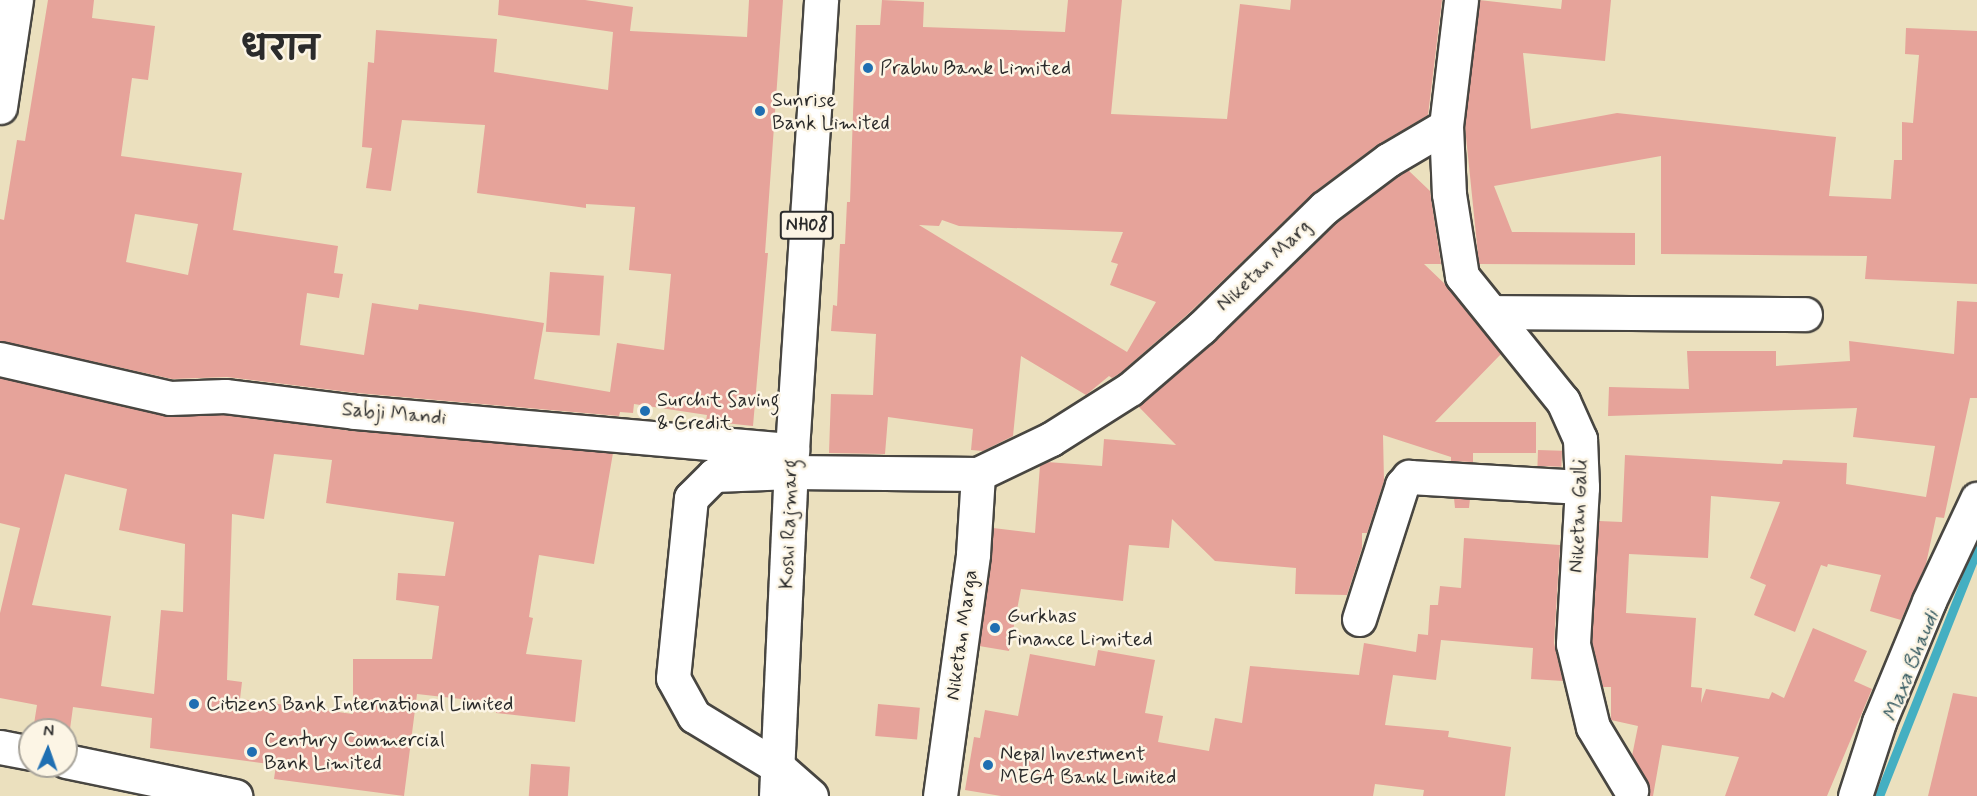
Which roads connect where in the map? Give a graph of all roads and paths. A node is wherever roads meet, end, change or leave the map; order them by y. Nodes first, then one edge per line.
1 (16, 0) edge
2 (821, 0) edge
3 (1461, 0) edge
4 (0, 107) edge
5 (1446, 126) junction
6 (1494, 312) junction
7 (1806, 314) dead end
8 (0, 359) edge
9 (792, 461) junction
10 (978, 474) junction
11 (1582, 487) junction
12 (1977, 499) edge
13 (1359, 619) dead end
14 (0, 747) edge
15 (18, 751) edge
16 (78, 763) edge
17 (777, 781) edge
18 (1631, 790) dead end
19 (235, 796) edge
20 (811, 796) edge
21 (940, 796) edge
22 (1855, 796) edge

1 - 4 street
2 - 9 street, Koshi Rajmarg / NH08
3 - 5 street
5 - 6 street, Niketan Galli
5 - 10 street, Niketan Marg
6 - 7 street
6 - 11 street, Niketan Galli
8 - 9 street, Sabji Mandi
9 - 10 street
9 - 17 street, Koshi Rajmarg / NH08
9 - 17 street
10 - 21 street, Niketan Marga
11 - 13 street
11 - 18 street, Niketan Galli
12 - 22 street
14 - 15 street
16 - 19 street
17 - 20 street

